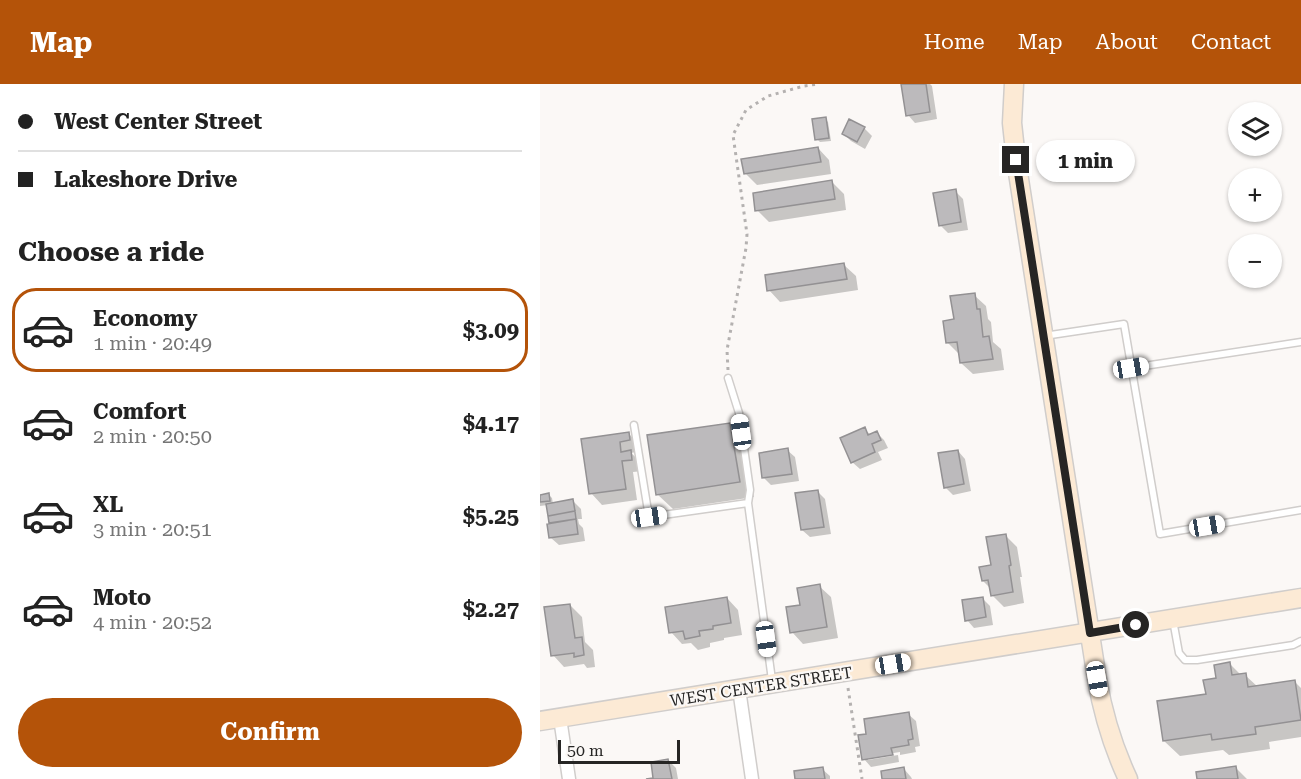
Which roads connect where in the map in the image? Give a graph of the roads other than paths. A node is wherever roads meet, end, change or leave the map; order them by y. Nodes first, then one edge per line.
1 (1014, 84) edge
2 (1043, 336) junction
3 (1301, 342) edge
4 (1131, 368) junction
5 (728, 378) road end
6 (634, 425) dead end
7 (748, 503) junction
8 (1301, 510) edge
9 (1301, 598) edge
10 (1173, 619) junction
11 (1090, 633) junction
12 (1301, 641) edge
13 (772, 684) junction
14 (739, 689) junction
15 (560, 718) junction
16 (540, 721) edge
17 (569, 779) edge
18 (752, 779) edge
19 (1128, 779) edge

1 - 2 main road
2 - 4 lane
2 - 11 main road
3 - 4 lane
4 - 8 lane
5 - 7 lane
6 - 7 lane
7 - 13 lane
9 - 10 main road, WEST CENTER STREET
10 - 11 main road, WEST CENTER STREET
10 - 12 lane
11 - 13 main road, WEST CENTER STREET
11 - 19 main road
13 - 14 main road, WEST CENTER STREET
14 - 15 main road, WEST CENTER STREET
14 - 18 street
15 - 16 main road, WEST CENTER STREET
15 - 17 street

